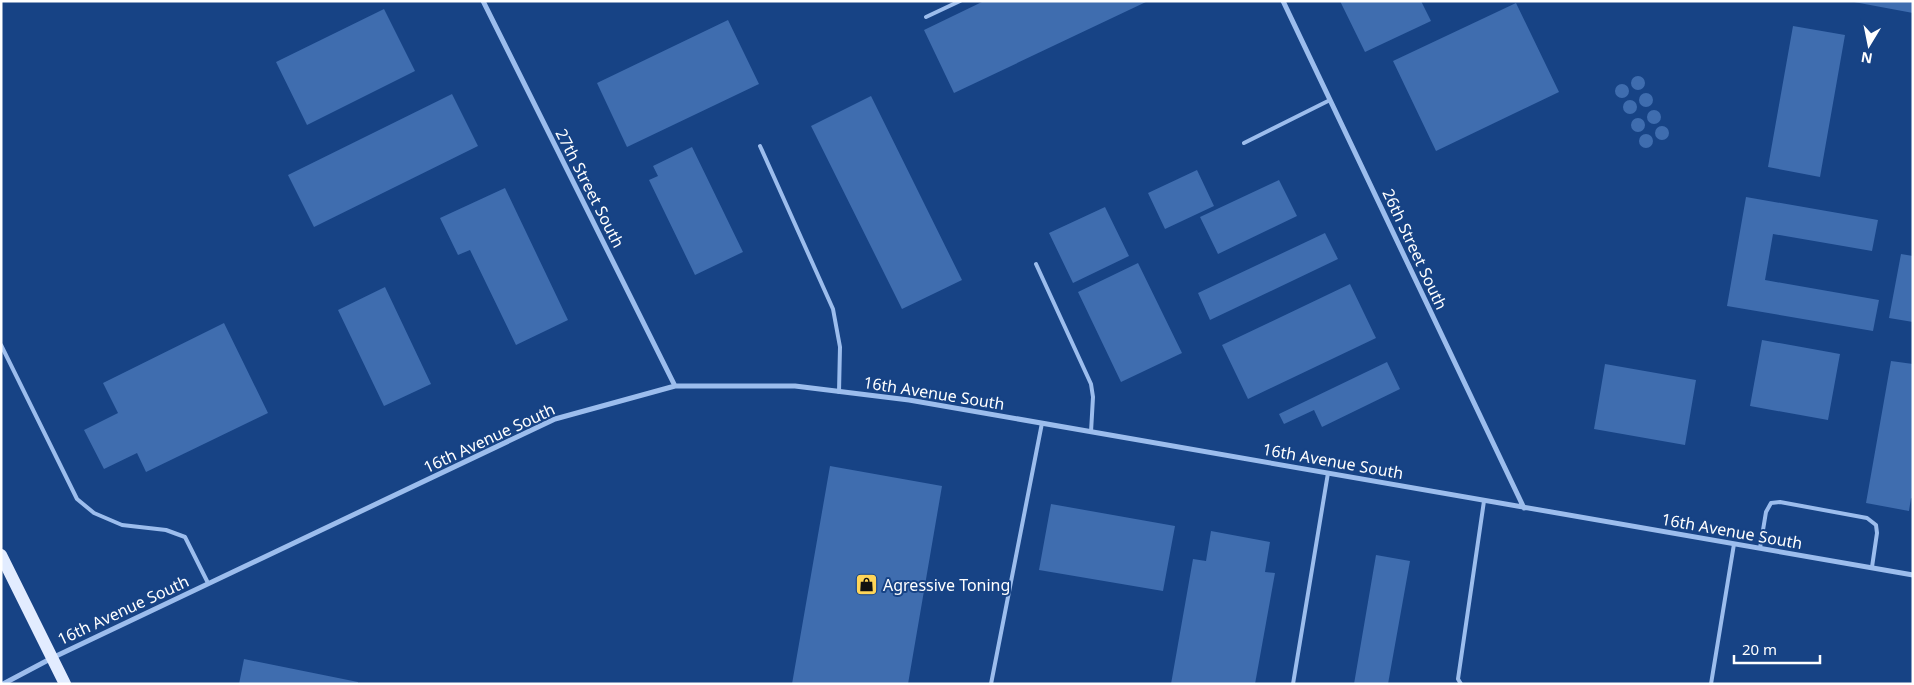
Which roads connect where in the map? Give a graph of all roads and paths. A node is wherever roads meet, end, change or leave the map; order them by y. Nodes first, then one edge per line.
1 (483, 1) edge
2 (960, 1) edge
3 (1283, 1) edge
4 (926, 17) dead end
5 (1330, 100) junction
6 (1244, 143) dead end
7 (760, 146) dead end
8 (1036, 264) dead end
9 (1, 345) edge
10 (675, 386) junction
11 (839, 392) junction
12 (1042, 423) junction
13 (1091, 432) junction
14 (1328, 473) junction
15 (1484, 501) junction
16 (1524, 508) junction
17 (1734, 544) junction
18 (1760, 548) junction
19 (1, 555) edge
20 (1872, 567) junction
21 (1913, 574) edge
22 (208, 584) junction
23 (52, 658) junction
24 (3, 684) edge
25 (65, 684) edge
26 (991, 684) edge
27 (1293, 684) edge
28 (1461, 684) edge
29 (1711, 684) edge

1 - 10 street, 27th Street South
2 - 4 lane
3 - 5 street, 26th Street South
5 - 6 lane
5 - 16 street, 26th Street South
7 - 11 lane
8 - 13 lane
9 - 22 lane
10 - 11 street, 16th Avenue South
10 - 22 street, 16th Avenue South
11 - 12 street, 16th Avenue South
12 - 13 street, 16th Avenue South
12 - 26 lane
13 - 14 street, 16th Avenue South
14 - 15 street, 16th Avenue South
14 - 27 lane
15 - 16 street, 16th Avenue South
15 - 28 lane
16 - 17 street, 16th Avenue South
17 - 18 street, 16th Avenue South
17 - 29 lane
18 - 20 street, 16th Avenue South
18 - 20 lane
19 - 23 main road
20 - 21 street, 16th Avenue South
22 - 23 street, 16th Avenue South
23 - 24 street, 16th Avenue South
23 - 25 main road

